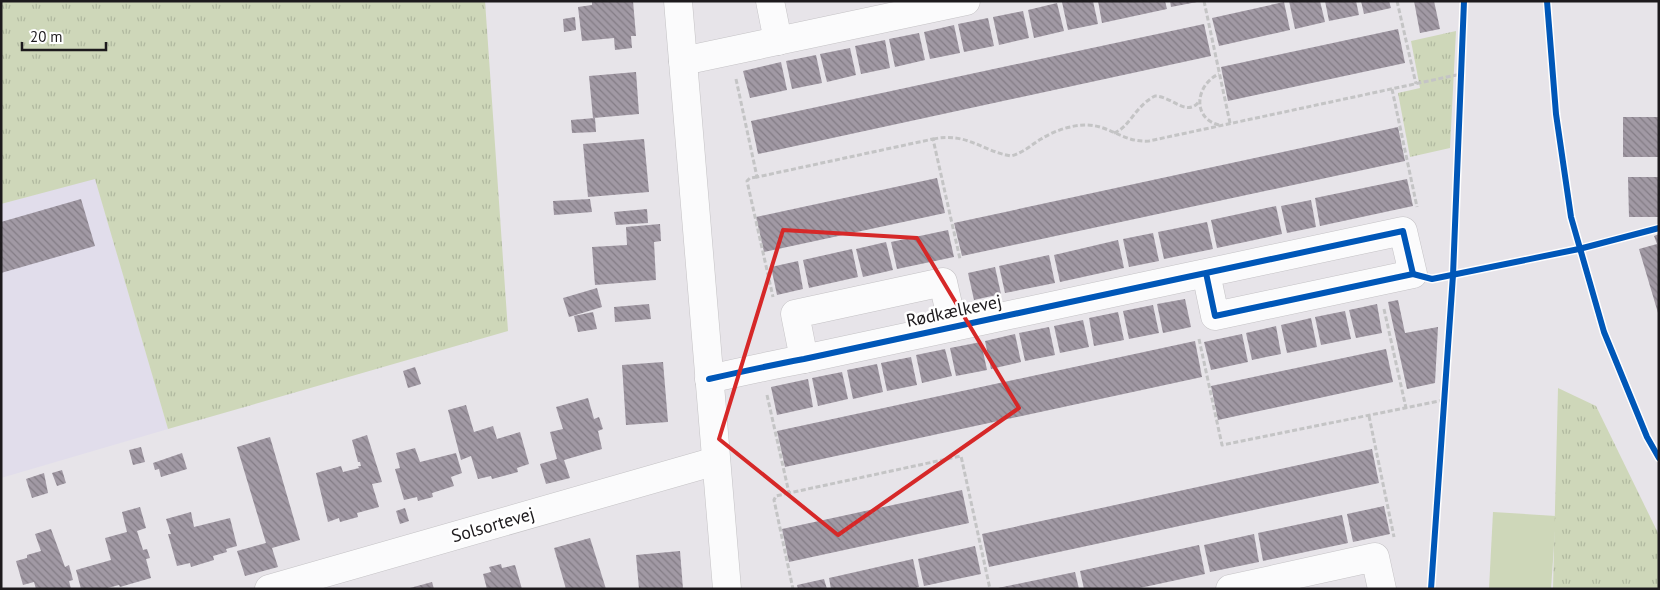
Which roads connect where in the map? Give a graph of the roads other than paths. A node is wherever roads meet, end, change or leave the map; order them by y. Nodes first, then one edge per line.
1 (678, 1) edge
2 (770, 1) edge
3 (966, 1) edge
4 (925, 5) edge
5 (778, 41) junction
6 (683, 61) junction
7 (1206, 273) junction
8 (953, 327) junction
9 (804, 359) junction
10 (708, 379) junction
11 (716, 461) junction
12 (269, 589) edge
13 (727, 589) edge
14 (1230, 589) edge
15 (1382, 589) edge

1 - 6 street
2 - 5 street
3 - 4 street
4 - 5 street
5 - 6 street
6 - 10 street
7 - 7 street, Rødkælkevej
7 - 8 street, Rødkælkevej
8 - 9 street, Rødkælkevej
8 - 9 street, Rødkælkevej
9 - 10 street, Rødkælkevej
10 - 11 street
11 - 12 street, Solsortevej
11 - 13 street
14 - 15 street

